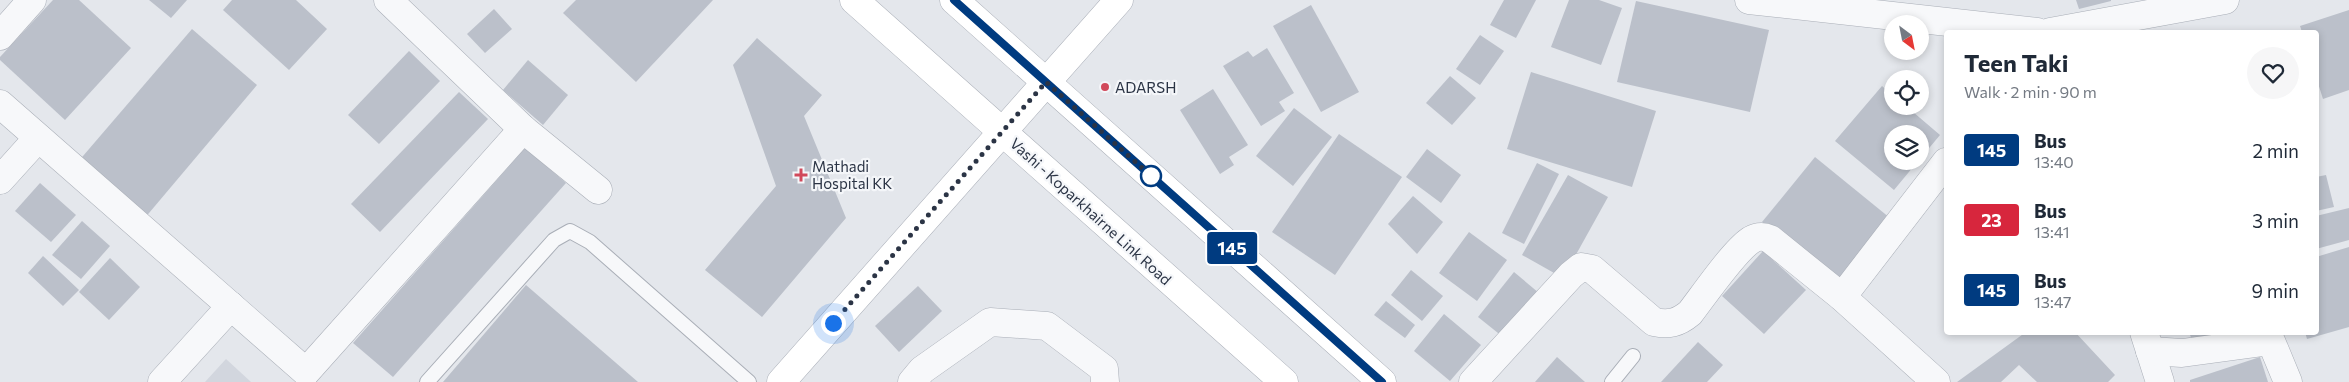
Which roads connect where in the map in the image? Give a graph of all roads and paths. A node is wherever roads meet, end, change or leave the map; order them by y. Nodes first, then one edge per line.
1 (32, 0) edge
2 (388, 0) edge
3 (854, 0) edge
4 (954, 0) edge
5 (1119, 0) edge
6 (1749, 0) edge
7 (2225, 0) edge
8 (2019, 30) edge
9 (2061, 30) edge
10 (0, 36) edge
11 (1046, 82) junction
12 (0, 104) edge
13 (522, 129) junction
14 (1002, 132) junction
15 (38, 138) junction
16 (1944, 165) edge
17 (0, 180) edge
18 (598, 190) dead end
19 (1842, 296) junction
20 (231, 306) junction
21 (2147, 342) edge
22 (1633, 356) dead end
23 (162, 382) edge
24 (427, 382) edge
25 (749, 382) edge
26 (781, 382) edge
27 (912, 382) edge
28 (1106, 382) edge
29 (1284, 382) edge
30 (1382, 382) edge
31 (1473, 382) edge
32 (1612, 382) edge
33 (1936, 382) edge
34 (2160, 382) edge
35 (2288, 382) edge

1 - 10 street
2 - 13 street
3 - 14 main road, Vashi - Koparkhairne Link Road
4 - 11 main road
5 - 11 main road
6 - 8 street
7 - 9 street
11 - 14 main road
11 - 30 main road
12 - 15 street
13 - 18 street
13 - 20 street
14 - 26 main road
14 - 29 main road, Vashi - Koparkhairne Link Road
15 - 17 street
15 - 20 street
16 - 19 street
19 - 31 street
19 - 33 street
20 - 23 street
21 - 34 street
21 - 35 street
22 - 32 lane
24 - 25 lane
27 - 28 street

